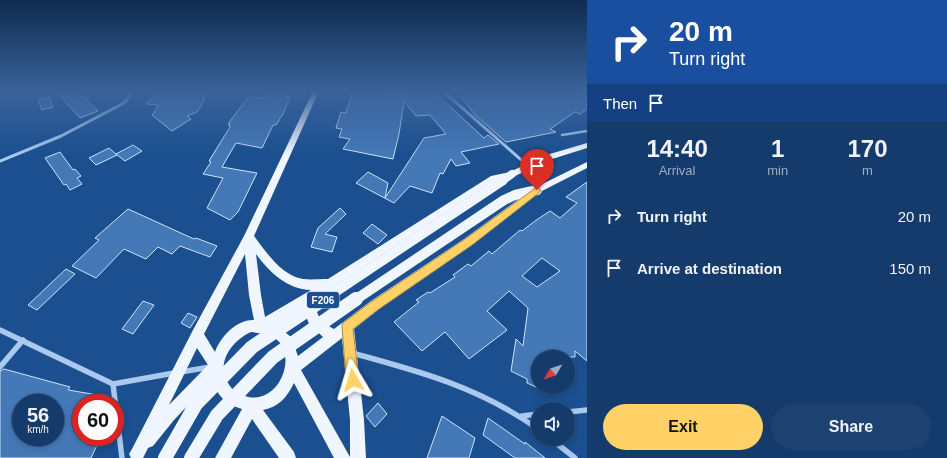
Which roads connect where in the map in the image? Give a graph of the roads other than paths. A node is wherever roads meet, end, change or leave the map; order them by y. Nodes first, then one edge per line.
1 (106, 112) edge
2 (306, 112) edge
3 (469, 112) edge
4 (587, 131) edge
5 (562, 135) dead end
6 (587, 145) edge
7 (0, 161) edge
8 (587, 165) edge
9 (528, 166) junction
10 (512, 174) junction
11 (537, 190) junction
12 (249, 237) junction
13 (328, 284) junction
14 (308, 298) junction
15 (261, 326) junction
16 (347, 326) junction
17 (0, 330) edge
18 (197, 334) junction
19 (334, 336) junction
20 (22, 340) junction
21 (349, 353) junction
22 (217, 366) junction
23 (0, 367) edge
24 (293, 368) junction
25 (177, 373) junction
26 (113, 384) junction
27 (251, 406) junction
28 (587, 410) edge
29 (575, 411) edge
30 (531, 415) edge
31 (522, 416) junction
32 (531, 423) edge
33 (560, 446) edge
34 (136, 456) edge
35 (122, 458) edge
36 (165, 458) edge
37 (191, 458) edge
38 (223, 458) edge
39 (288, 458) edge
40 (343, 458) edge
41 (358, 458) edge
42 (575, 458) edge

1 - 7 street
2 - 12 main road
3 - 9 street
4 - 5 lane
6 - 9 main road
8 - 11 main road
9 - 10 main road
10 - 13 main road
10 - 36 main road, F206, bridge
11 - 16 main road
11 - 37 main road, F206, bridge
12 - 13 main road
12 - 15 main road
12 - 18 main road
13 - 14 main road
14 - 15 main road
14 - 19 main road
15 - 22 main road
15 - 24 main road
16 - 19 main road
16 - 21 main road
17 - 20 street
18 - 22 main road
18 - 25 main road
19 - 24 main road
20 - 23 street
20 - 26 street
21 - 31 street
21 - 41 main road
22 - 25 street
22 - 27 main road
22 - 34 main road
24 - 27 main road
24 - 40 main road
25 - 26 street
25 - 34 main road
26 - 35 street
27 - 38 main road
27 - 39 main road
28 - 29 street
30 - 31 street
31 - 32 street
33 - 42 street

